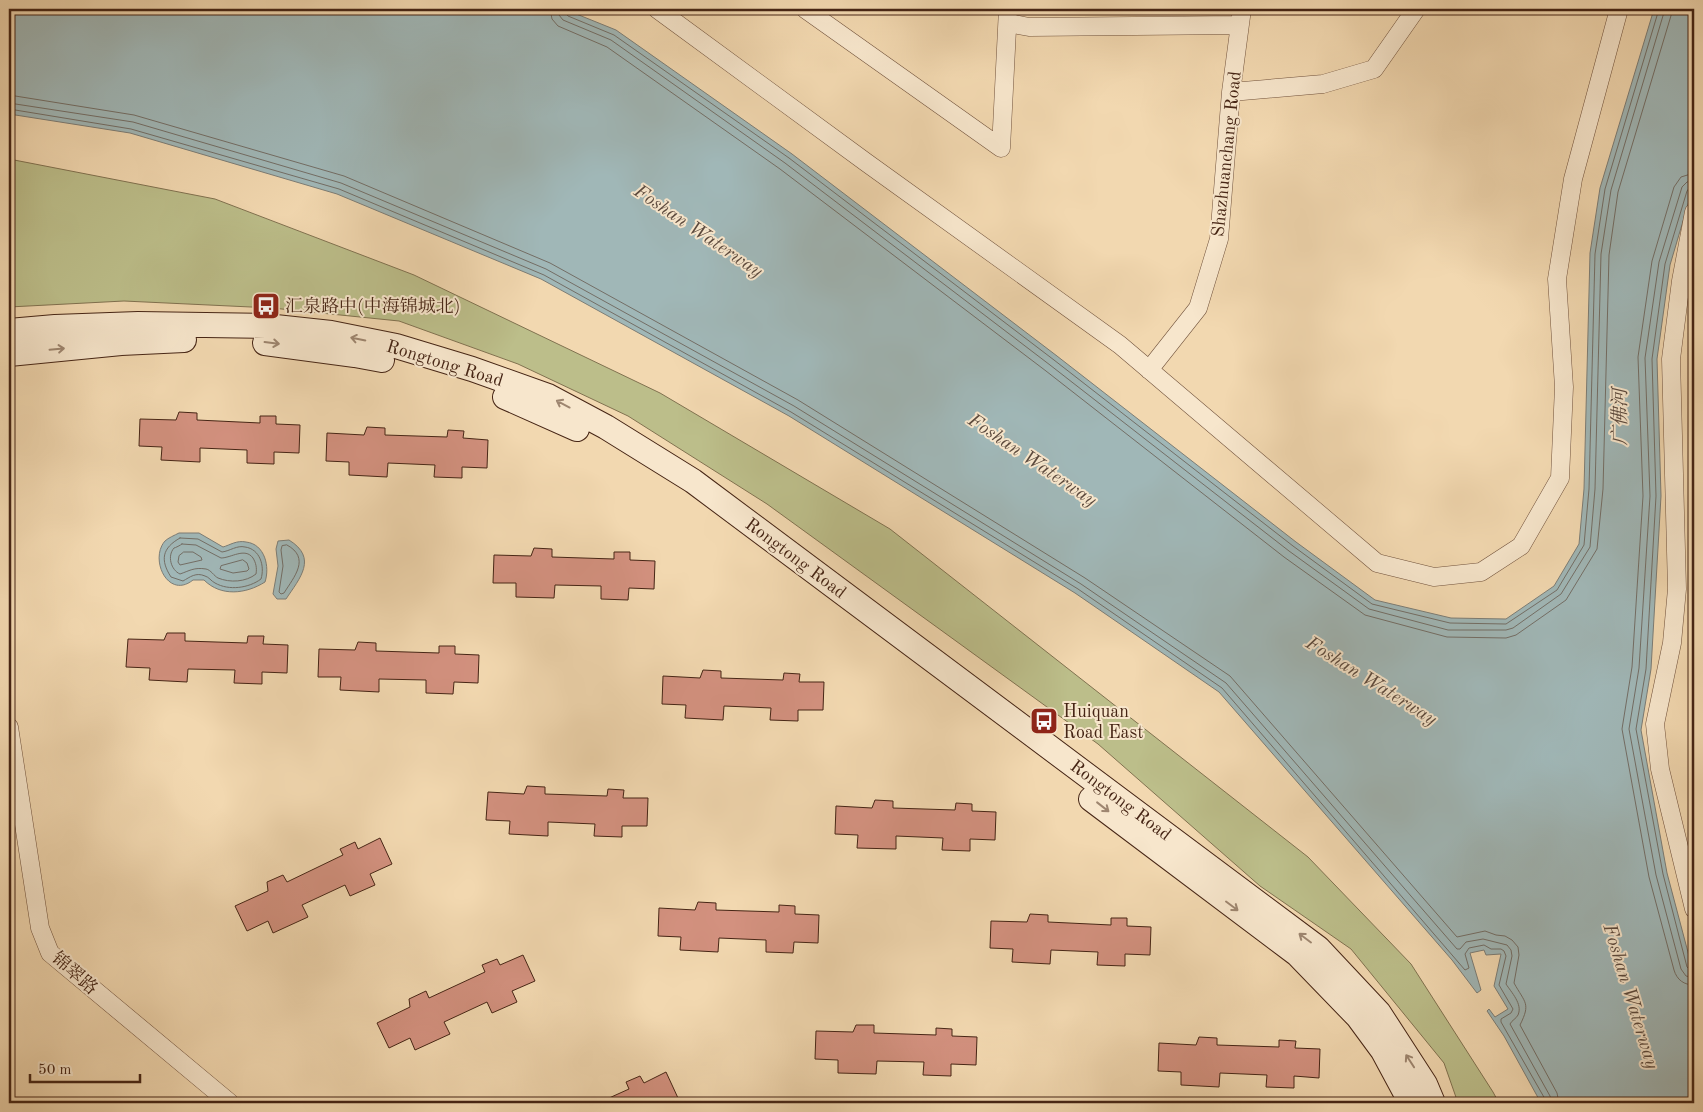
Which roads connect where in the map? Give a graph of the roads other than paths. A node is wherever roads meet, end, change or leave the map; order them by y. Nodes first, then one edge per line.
1 (656, 9) edge
2 (805, 9) edge
3 (1416, 9) edge
4 (1619, 9) edge
5 (1008, 16) edge
6 (1241, 17) edge
7 (1231, 92) junction
8 (1694, 212) edge
9 (1689, 261) edge
10 (9, 331) edge
11 (9, 354) edge
12 (1149, 370) junction
13 (9, 727) edge
14 (1694, 909) edge
15 (230, 1103) edge
16 (1411, 1103) edge
17 (1433, 1103) edge

1 - 12 street
2 - 5 street
3 - 7 street
4 - 12 street
5 - 6 street
6 - 7 street, Shazhuanchang Road
7 - 12 street, Shazhuanchang Road
8 - 9 street
9 - 14 street
17 -> 10 main road, Rongtong Road
11 -> 16 main road, Rongtong Road
13 - 15 street, 锦翠路

